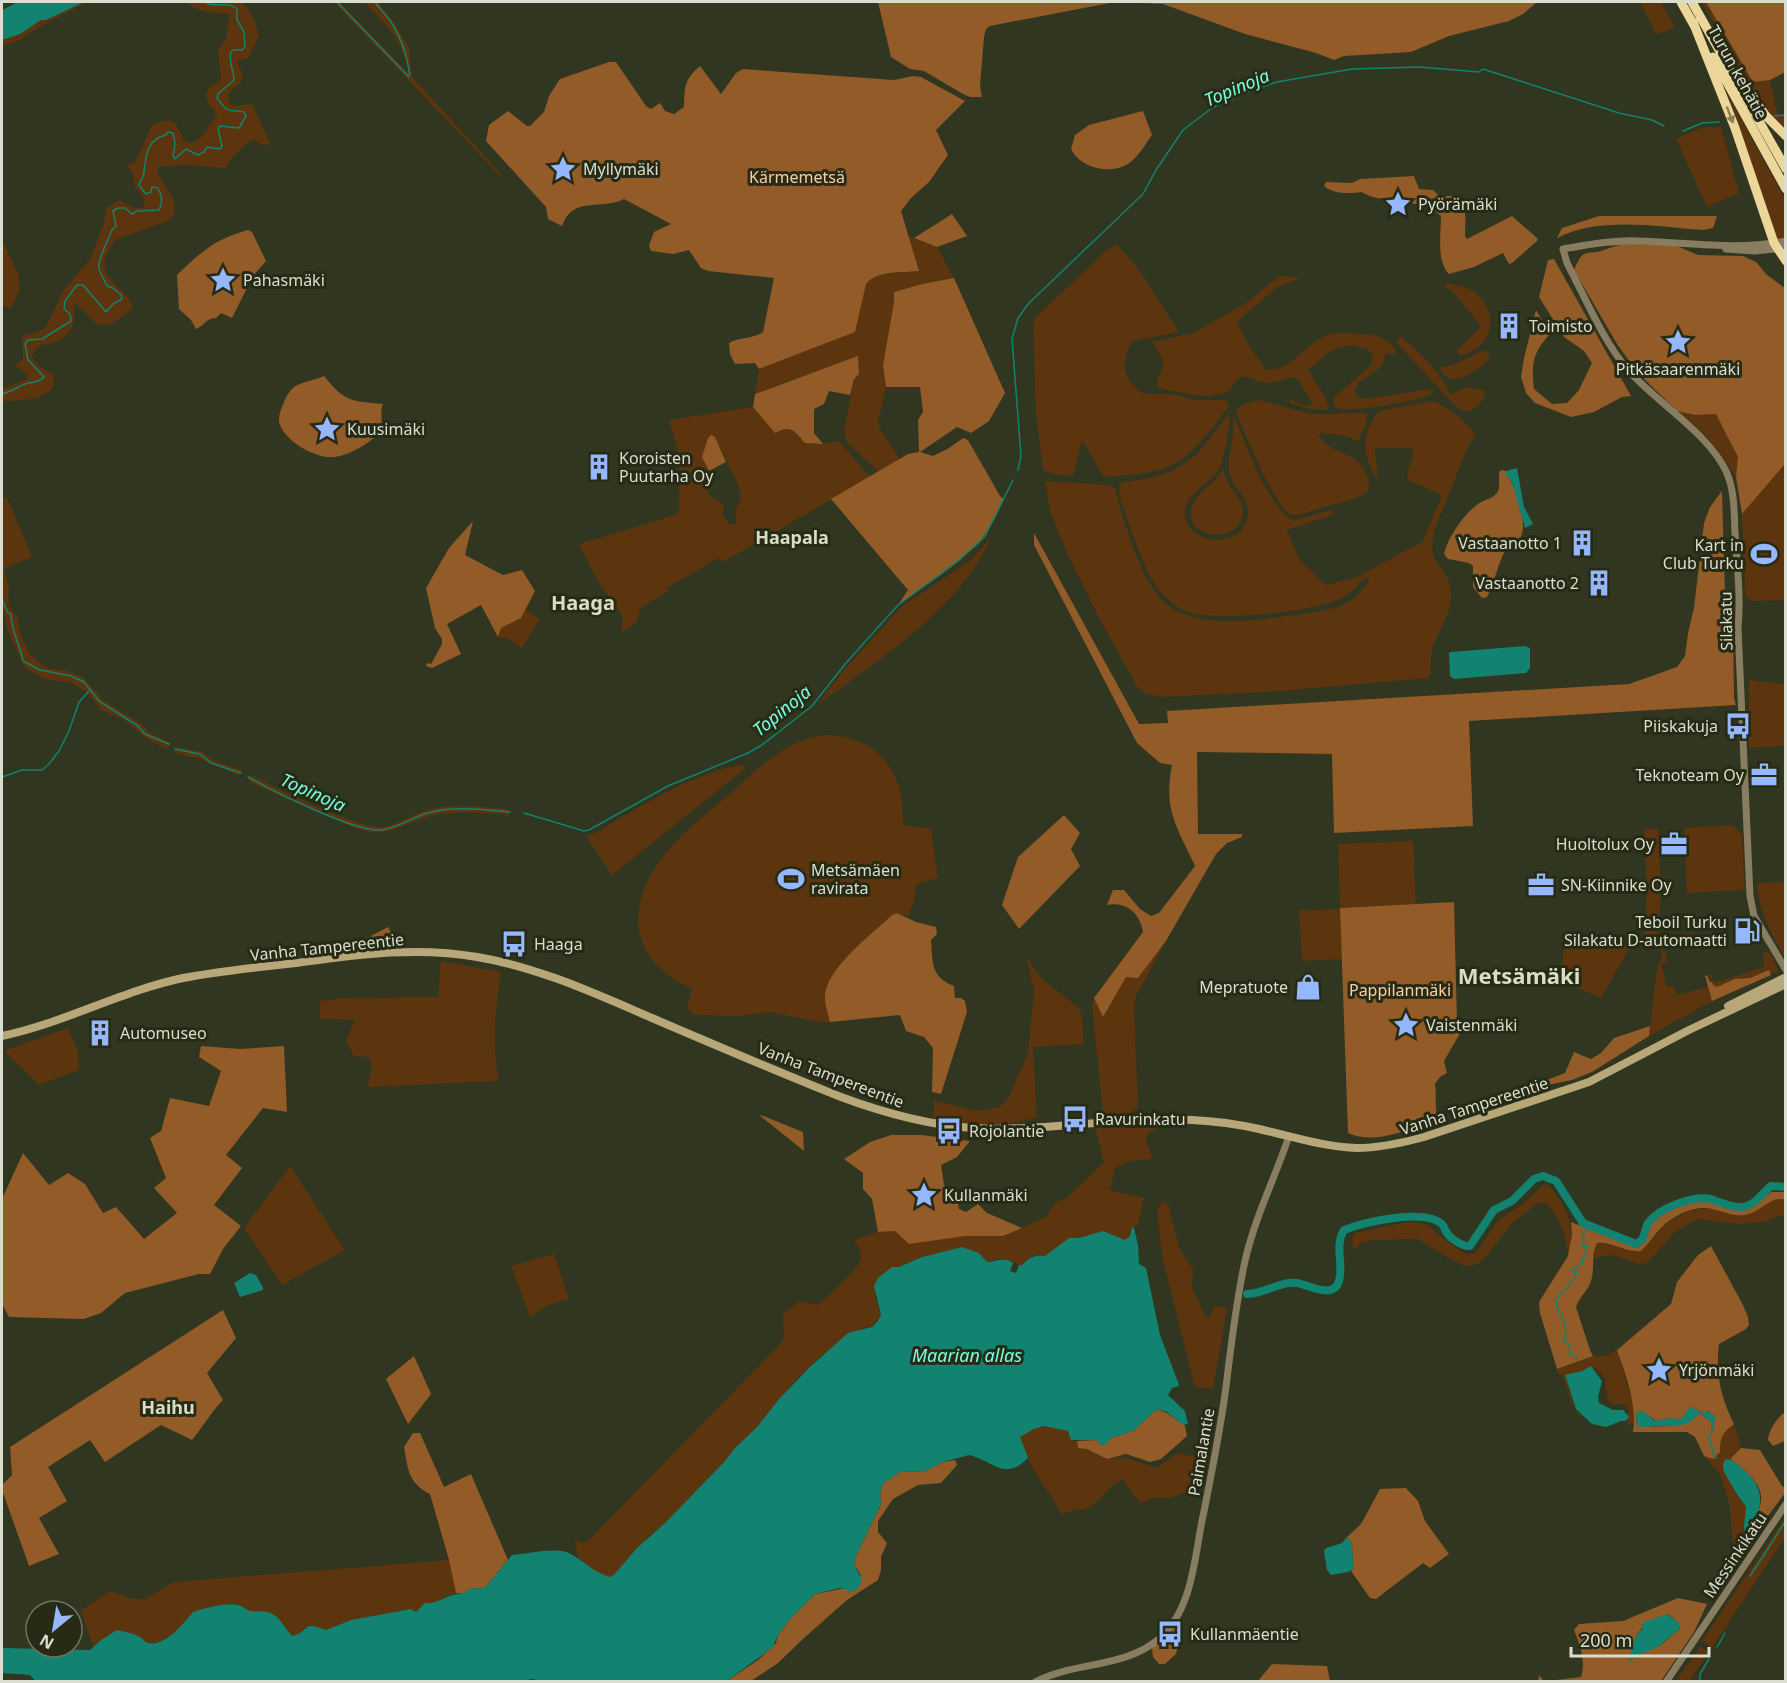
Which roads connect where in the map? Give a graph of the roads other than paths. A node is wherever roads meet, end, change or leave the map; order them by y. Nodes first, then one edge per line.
1 (1681, 2) edge
2 (1692, 2) edge
3 (1693, 22) junction
4 (1722, 55) junction
5 (1785, 136) edge
6 (1785, 170) edge
7 (1785, 189) edge
8 (1781, 245) edge
9 (1785, 261) edge
10 (1785, 970) edge
11 (1785, 976) edge
12 (1785, 984) edge
13 (1689, 1030) junction
14 (2, 1036) edge
15 (1289, 1136) junction
16 (1785, 1504) edge
17 (1035, 1682) edge
18 (1666, 1682) edge

1 - 3 highway, Turun kehätie
2 - 4 highway, Turun kehätie
3 - 7 highway, Turun kehätie
3 -> 8 highway
4 - 5 highway
4 - 6 highway, Turun kehätie
8 - 9 highway
8 - 10 street, Silakatu
11 - 13 main road, Vanha Tampereentie
12 - 13 main road, Vanha Tampereentie
13 - 15 main road, Vanha Tampereentie
14 - 15 main road, Vanha Tampereentie
15 - 17 street, Paimalantie
16 - 18 street, Messinkikatu

